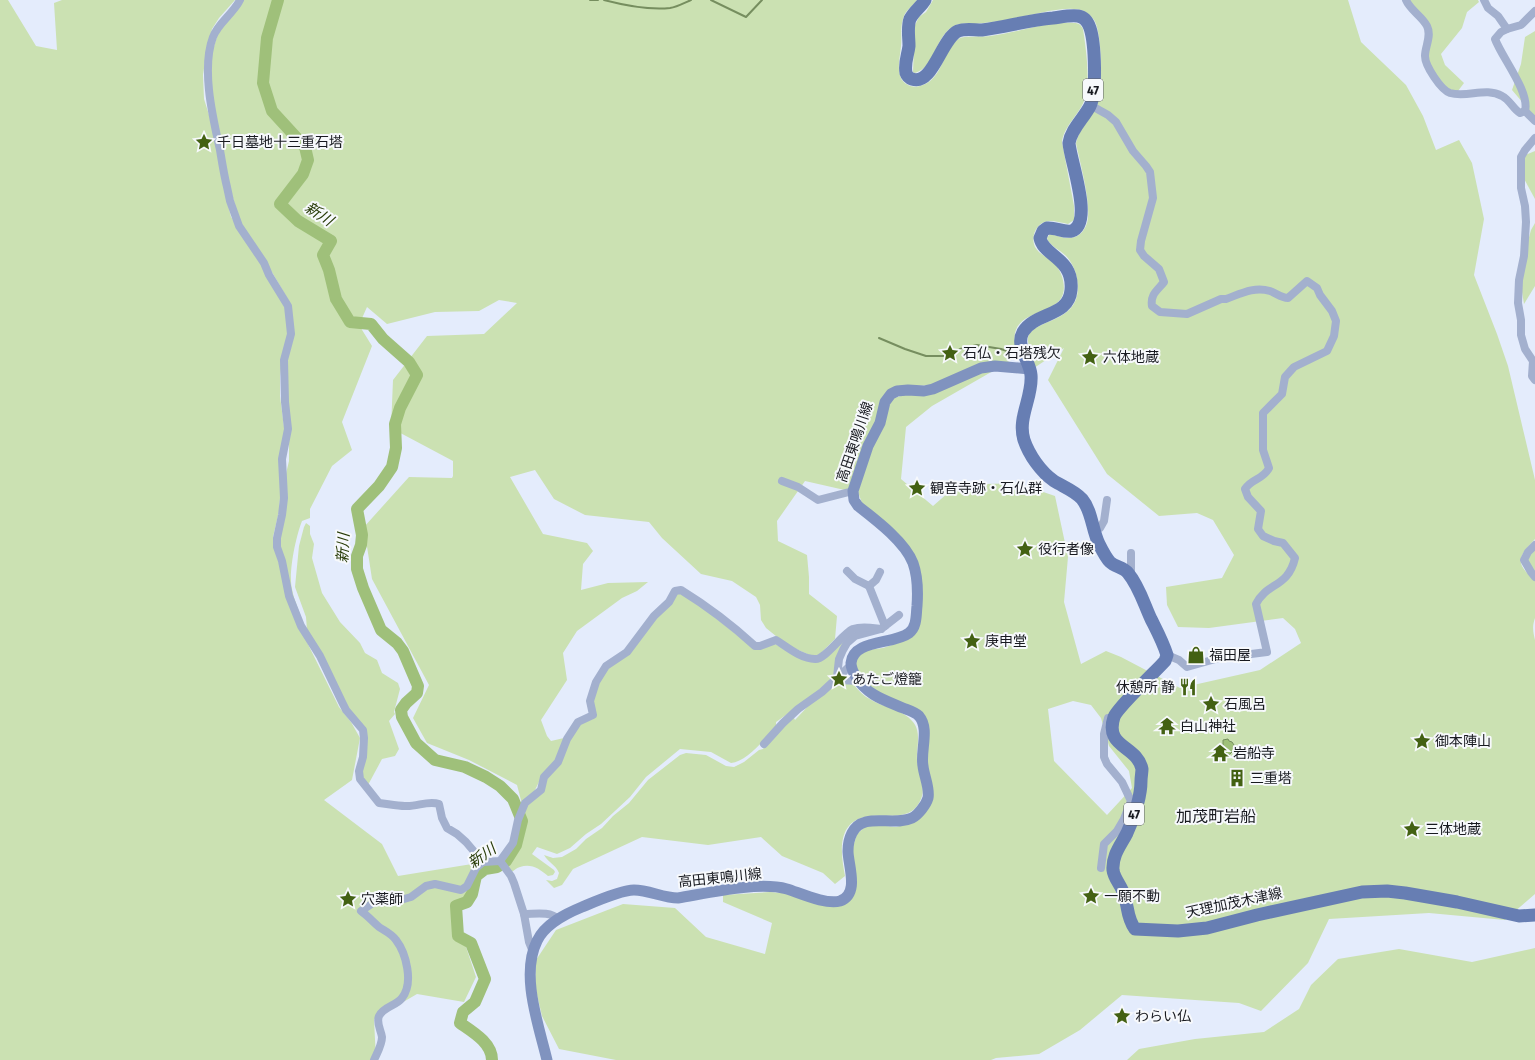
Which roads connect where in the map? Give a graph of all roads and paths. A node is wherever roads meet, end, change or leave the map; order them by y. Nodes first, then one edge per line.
1 (240, 0) edge
2 (925, 0) edge
3 (1406, 0) edge
4 (1484, 0) edge
5 (1535, 11) edge
6 (1508, 29) junction
7 (1090, 105) junction
8 (1525, 111) junction
9 (1535, 121) edge
10 (1535, 138) edge
11 (1030, 369) junction
12 (1535, 380) edge
13 (782, 481) dead end
14 (853, 491) junction
15 (1107, 500) dead end
16 (1093, 530) junction
17 (1535, 544) edge
18 (1131, 552) dead end
19 (847, 571) dead end
20 (880, 572) dead end
21 (1131, 577) junction
22 (1535, 577) edge
23 (869, 586) junction
24 (899, 615) dead end
25 (883, 627) junction
26 (1166, 655) junction
27 (850, 665) junction
28 (837, 677) junction
29 (859, 681) junction
30 (1114, 714) junction
31 (764, 744) dead end
32 (500, 861) junction
33 (483, 862) junction
34 (1101, 868) dead end
35 (524, 914) junction
36 (1535, 915) edge
37 (558, 919) junction
38 (533, 952) junction
39 (374, 1060) edge
40 (547, 1060) edge

1 - 33 street
2 - 7 main road, 47
3 - 8 street
4 - 6 street
5 - 6 street
6 - 8 street
7 - 11 main road, 47
7 - 26 street
8 - 9 street
10 - 12 street
11 - 14 main road, 高田東鳴川線
11 - 16 main road, 47
13 - 14 street
14 - 27 main road, 高田東鳴川線
15 - 16 street
16 - 21 main road, 47
17 - 22 street
18 - 21 street
19 - 23 street
20 - 23 street
21 - 26 main road, 47
23 - 25 street
24 - 25 street
25 - 28 street
25 - 32 street
26 - 30 main road
27 - 28 street
27 - 29 main road, 高田東鳴川線
28 - 29 street
28 - 31 street
29 - 37 main road, 高田東鳴川線
30 - 34 street
30 - 36 main road, 天理加茂木津線 / 47
32 - 33 street
32 - 35 street
33 - 39 street
35 - 37 street
35 - 38 street
37 - 38 main road, 高田東鳴川線
38 - 40 main road, 高田東鳴川線

